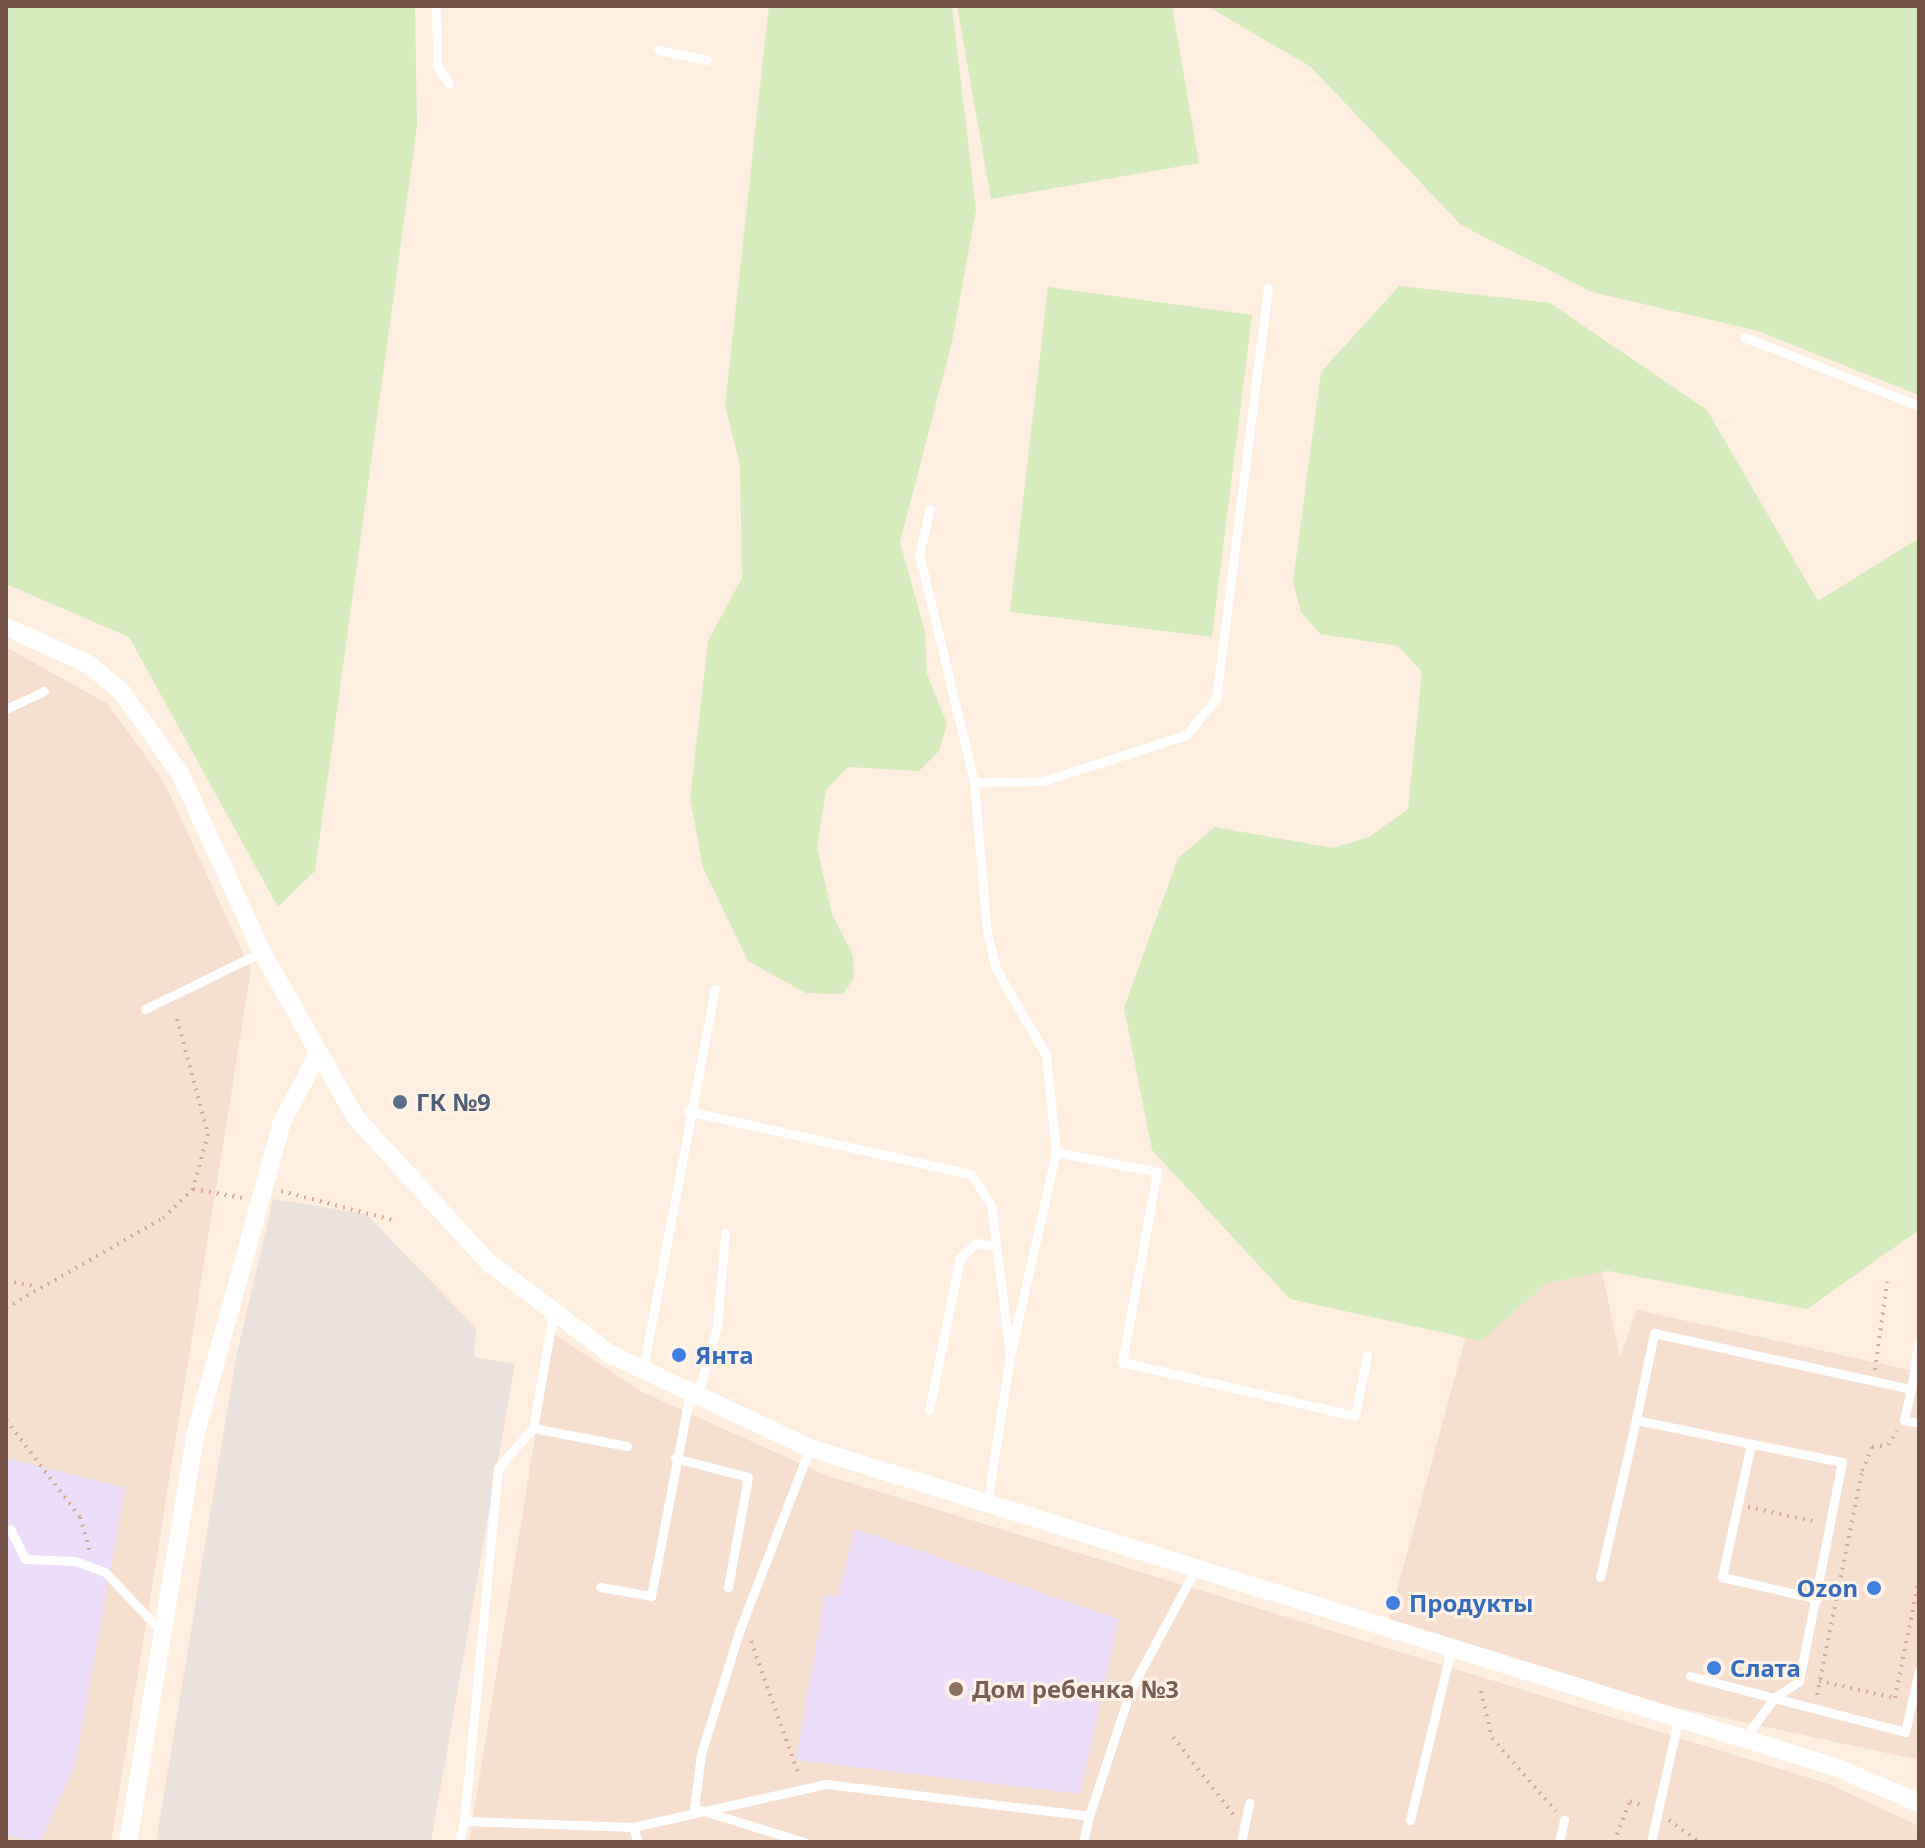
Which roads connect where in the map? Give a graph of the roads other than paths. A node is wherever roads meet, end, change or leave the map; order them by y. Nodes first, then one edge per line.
1 (436, 6) edge
2 (658, 50) dead end
3 (707, 60) dead end
4 (449, 83) dead end
5 (1268, 288) dead end
6 (1744, 337) dead end
7 (1919, 406) edge
8 (930, 509) dead end
9 (6, 627) edge
10 (44, 691) dead end
11 (6, 709) edge
12 (974, 782) junction
13 (262, 952) junction
14 (715, 989) dead end
15 (145, 1009) dead end
16 (316, 1058) junction
17 (688, 1111) junction
18 (1056, 1152) junction
19 (725, 1233) dead end
20 (996, 1246) junction
21 (553, 1315) junction
22 (1919, 1342) edge
23 (1367, 1355) dead end
24 (1010, 1356) junction
25 (643, 1373) junction
26 (1911, 1389) junction
27 (693, 1396) junction
28 (929, 1410) dead end
29 (1636, 1420) junction
30 (1919, 1423) edge
31 (533, 1428) junction
32 (1751, 1444) junction
33 (627, 1446) dead end
34 (810, 1448) junction
35 (675, 1458) junction
36 (987, 1508) junction
37 (10, 1529) dead end
38 (1195, 1570) junction
39 (1600, 1577) dead end
40 (600, 1587) dead end
41 (728, 1587) dead end
42 (1818, 1599) junction
43 (163, 1634) junction
44 (1450, 1653) junction
45 (1919, 1671) edge
46 (1690, 1676) dead end
47 (1774, 1698) junction
48 (1678, 1720) junction
49 (1744, 1740) junction
50 (1249, 1803) dead end
51 (1919, 1803) edge
52 (694, 1808) junction
53 (1089, 1816) junction
54 (1410, 1820) dead end
55 (1564, 1820) road end
56 (464, 1821) junction
57 (633, 1827) junction
58 (128, 1842) edge
59 (459, 1842) edge
60 (638, 1842) edge
61 (804, 1842) edge
62 (1083, 1842) edge
63 (1241, 1842) edge
64 (1559, 1842) edge
65 (1651, 1842) edge

1 - 4 lane
2 - 3 lane
5 - 12 lane
6 - 7 lane
8 - 12 lane
9 - 13 street
10 - 11 lane
12 - 18 lane
13 - 15 lane
13 - 16 street
14 - 17 lane
16 - 21 street
16 - 43 street
17 - 20 lane
17 - 25 lane
18 - 23 lane
18 - 24 lane
19 - 27 lane
20 - 24 lane
20 - 28 lane
21 - 25 street
21 - 31 lane
22 - 26 lane
24 - 36 lane
25 - 27 street
26 - 29 lane
26 - 30 lane
27 - 34 street
27 - 35 lane
29 - 32 lane
29 - 39 lane
31 - 33 lane
31 - 56 lane
32 - 42 lane
32 - 42 lane
34 - 36 street
34 - 52 lane
35 - 40 lane
35 - 41 lane
36 - 38 street
37 - 43 lane
38 - 44 street
38 - 53 lane
42 - 47 lane
43 - 58 street
44 - 48 street
44 - 54 lane
45 - 47 lane
46 - 47 lane
47 - 49 lane
48 - 49 street
48 - 65 lane
49 - 51 street
50 - 63 lane
52 - 53 lane
52 - 57 lane
52 - 61 lane
53 - 62 lane
55 - 64 lane
56 - 57 lane
56 - 59 lane
57 - 60 lane

